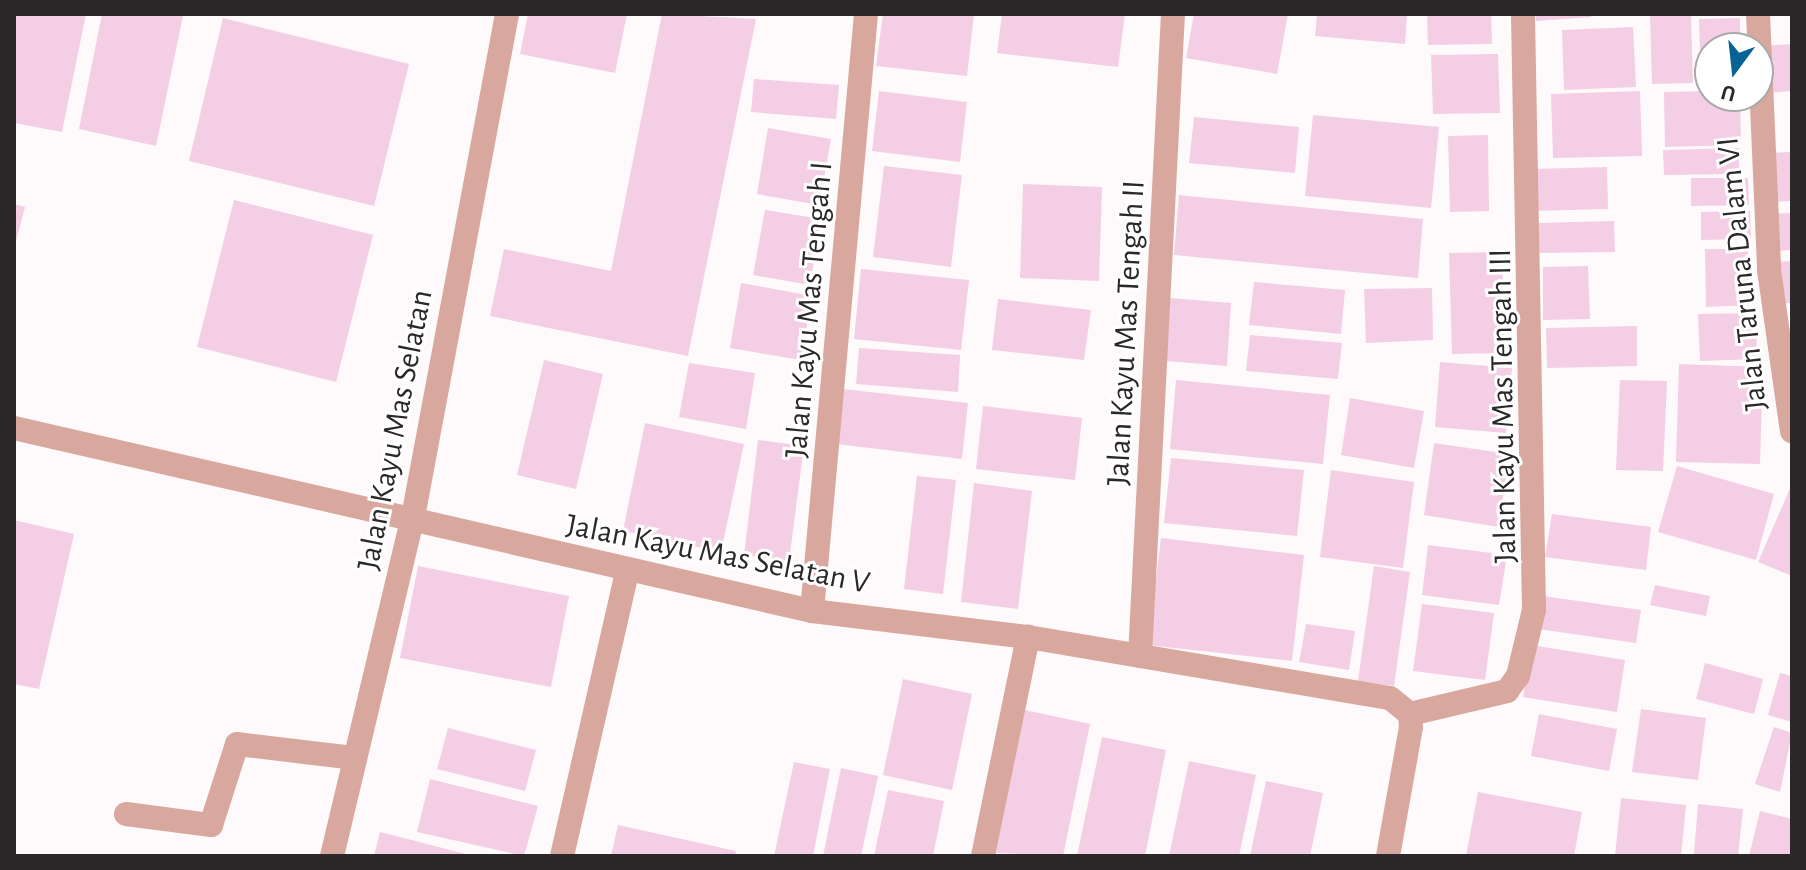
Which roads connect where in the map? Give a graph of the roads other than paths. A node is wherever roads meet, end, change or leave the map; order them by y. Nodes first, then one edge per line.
1 (507, 14) edge
2 (866, 14) edge
3 (1173, 14) edge
4 (1523, 14) edge
5 (1758, 14) edge
6 (14, 428) edge
7 (1792, 431) edge
8 (413, 517) junction
9 (627, 573) junction
10 (812, 611) junction
11 (1028, 637) junction
12 (1140, 656) junction
13 (1410, 714) junction
14 (355, 758) junction
15 (126, 814) dead end
16 (332, 856) edge
17 (562, 856) edge
18 (983, 856) edge
19 (1388, 856) edge

1 - 8 street, Jalan Kayu Mas Selatan
2 - 10 street, Jalan Kayu Mas Tengah I
3 - 12 street, Jalan Kayu Mas Tengah II
4 - 13 street, Jalan Kayu Mas Tengah III
5 - 7 street, Jalan Taruna Dalam VI
6 - 8 street, Jalan Kayu Mas Selatan V
8 - 9 street, Jalan Kayu Mas Selatan V
8 - 14 street, Jalan Kayu Mas Selatan
9 - 10 street, Jalan Kayu Mas Selatan V
9 - 17 street
10 - 11 street, Jalan Kayu Mas Selatan V
11 - 12 street, Jalan Kayu Mas Selatan V
11 - 18 street
12 - 13 street, Jalan Kayu Mas Selatan V
13 - 19 street
14 - 15 street
14 - 16 street, Jalan Kayu Mas Selatan

